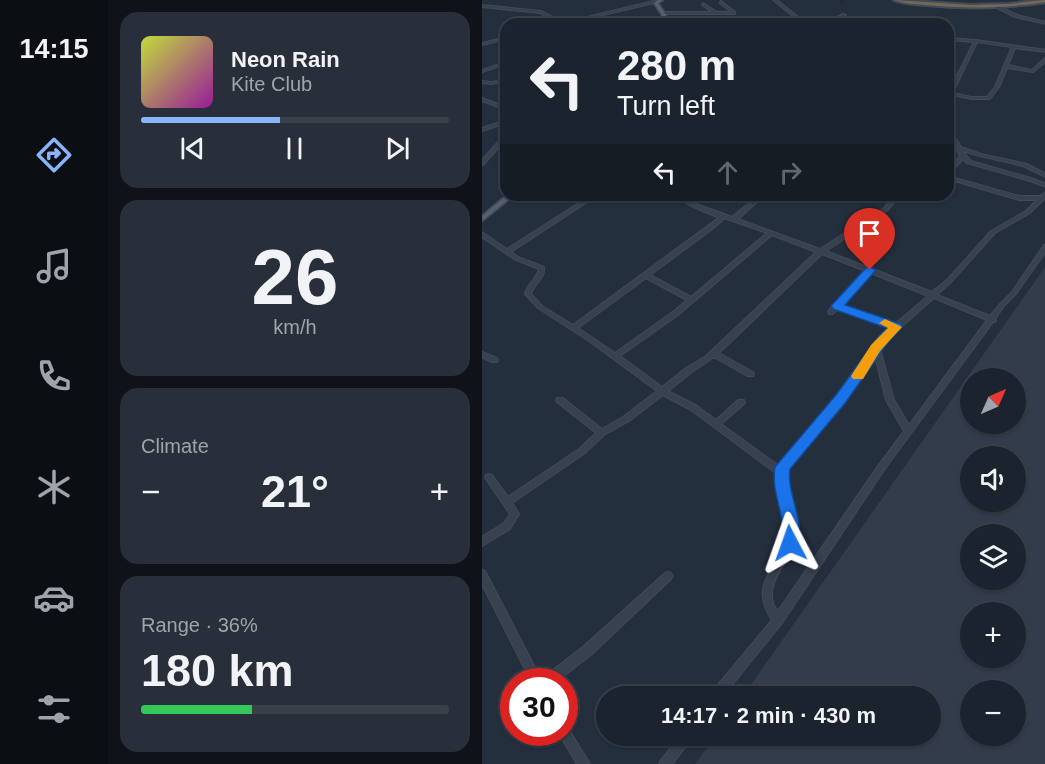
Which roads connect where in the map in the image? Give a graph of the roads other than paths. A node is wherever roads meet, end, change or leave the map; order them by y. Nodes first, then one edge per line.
1 (775, 0) edge
2 (896, 0) edge
3 (907, 0) edge
4 (1038, 0) edge
5 (659, 1) edge
6 (1046, 1) edge
7 (515, 2) dead end
8 (720, 2) dead end
9 (703, 4) dead end
10 (482, 6) edge
11 (996, 6) junction
12 (505, 7) junction
13 (664, 13) junction
14 (716, 13) junction
15 (844, 15) dead end
16 (552, 18) edge
17 (587, 18) edge
18 (663, 18) edge
19 (798, 18) edge
20 (837, 18) edge
21 (1046, 23) edge
22 (954, 39) edge
23 (500, 40) edge
24 (976, 40) junction
25 (482, 44) edge
26 (1014, 46) junction
27 (1046, 51) edge
28 (1046, 58) edge
29 (500, 65) edge
30 (1005, 66) junction
31 (482, 71) edge
32 (500, 81) edge
33 (482, 82) edge
34 (954, 86) edge
35 (954, 93) edge
36 (482, 99) edge
37 (500, 106) edge
38 (500, 123) edge
39 (482, 130) edge
40 (954, 142) edge
41 (500, 143) edge
42 (958, 148) junction
43 (963, 156) junction
44 (482, 163) edge
45 (954, 167) edge
46 (1046, 176) edge
47 (954, 177) edge
48 (1046, 186) edge
49 (1043, 195) edge
50 (504, 201) edge
51 (586, 201) edge
52 (686, 201) edge
53 (755, 201) edge
54 (893, 201) edge
55 (722, 215) junction
56 (482, 219) edge
57 (734, 219) junction
58 (771, 232) junction
59 (482, 234) edge
60 (1046, 246) edge
61 (821, 251) junction
62 (506, 252) junction
63 (870, 270) junction
64 (646, 275) junction
65 (933, 294) junction
66 (692, 300) junction
67 (993, 320) junction
68 (574, 327) junction
69 (896, 327) junction
70 (876, 348) junction
71 (713, 352) junction
72 (482, 354) edge
73 (615, 356) junction
74 (494, 360) dead end
75 (750, 375) dead end
76 (662, 391) junction
77 (560, 400) dead end
78 (741, 402) dead end
79 (716, 424) junction
80 (908, 430) junction
81 (601, 433) junction
82 (783, 467) junction
83 (489, 477) dead end
84 (507, 502) junction
85 (482, 542) edge
86 (482, 574) edge
87 (668, 576) dead end
88 (778, 620) junction
89 (530, 668) edge
90 (565, 668) edge
91 (724, 686) edge
92 (573, 746) edge
93 (679, 746) edge
94 (584, 764) edge
95 (665, 764) edge

1 - 19 street
2 - 3 highway
3 - 4 highway
3 - 11 highway
5 - 13 main road
5 - 17 street
6 - 11 highway
7 - 12 street
8 - 14 street
9 - 14 street
10 - 12 street
11 - 21 street
12 - 16 street
13 - 14 street
13 - 18 main road
15 - 20 street
22 - 24 street
23 - 25 street
24 - 26 street
24 - 34 street
26 - 27 street
26 - 30 street
28 - 30 street
29 - 31 street
30 - 35 street
32 - 33 street
36 - 37 street
38 - 39 street
40 - 42 street
41 - 44 street
42 - 43 street
42 - 46 street
43 - 45 street
43 - 48 street
47 - 49 street
49 - 65 street
50 - 56 main road
51 - 62 street
52 - 55 street
53 - 57 street
54 - 61 street
55 - 57 street
55 - 64 street
57 - 58 street
58 - 61 street
58 - 66 street
59 - 62 street
60 - 67 street
61 - 63 street
61 - 71 street
62 - 68 street
63 - 65 street
63 - 69 street
64 - 66 street
64 - 68 street
65 - 67 street
65 - 69 street
66 - 73 street
67 - 80 street
68 - 73 street
69 - 70 street
70 - 80 street
70 - 82 street
71 - 75 street
71 - 76 street
72 - 74 street
73 - 76 street
76 - 79 street
76 - 81 street
77 - 81 street
78 - 79 street
79 - 82 street
80 - 88 street
81 - 84 street
82 - 88 street
83 - 84 street
84 - 85 street
86 - 89 street
87 - 90 street
88 - 91 street
92 - 94 street
93 - 95 street

